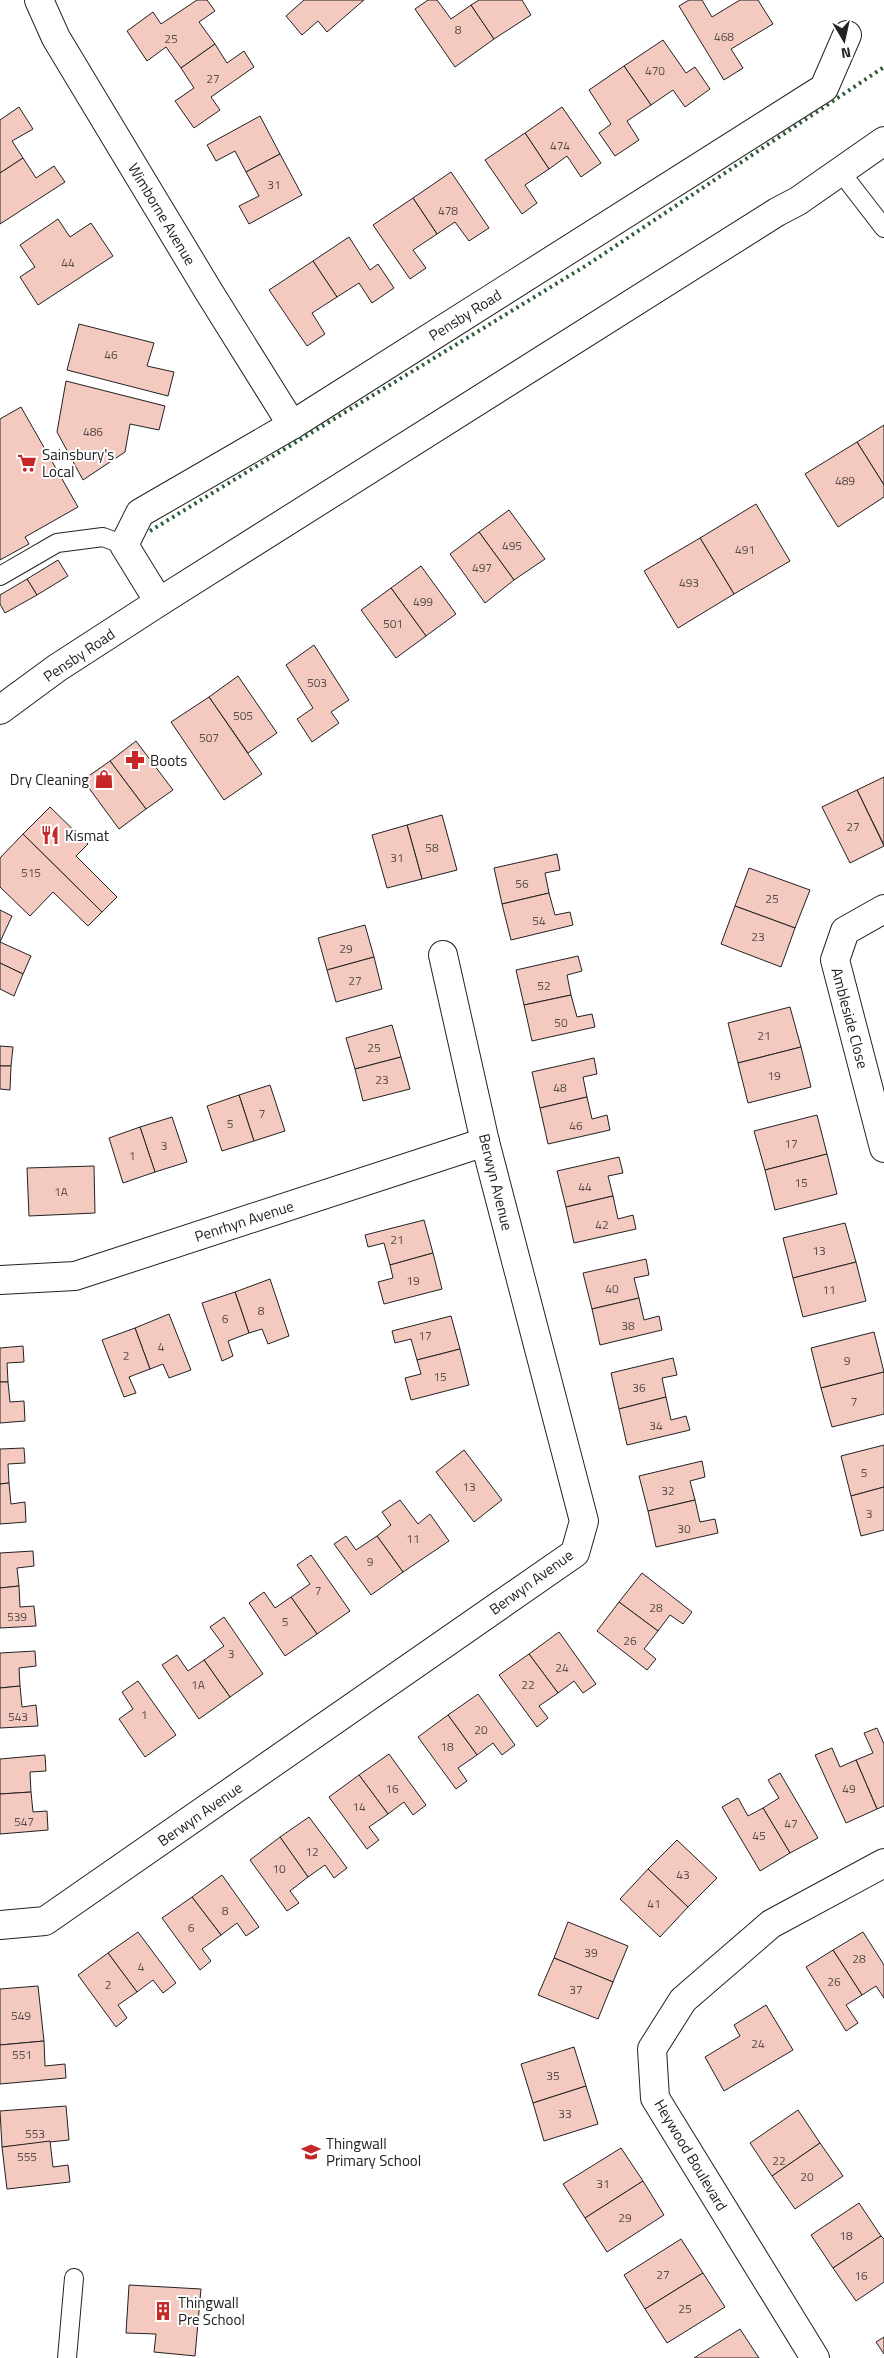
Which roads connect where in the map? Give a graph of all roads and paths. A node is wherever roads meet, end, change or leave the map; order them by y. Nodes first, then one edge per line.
1 (39, 0) edge
2 (847, 35) dead end
3 (884, 141) edge
4 (840, 172) junction
5 (884, 228) edge
6 (292, 425) junction
7 (124, 545) junction
8 (0, 576) edge
9 (159, 602) junction
10 (0, 710) edge
11 (884, 909) edge
12 (443, 955) dead end
13 (485, 1142) junction
14 (884, 1148) edge
15 (0, 1280) edge
16 (884, 1863) edge
17 (0, 1924) edge
18 (74, 2278) dead end
19 (67, 2358) edge
20 (815, 2358) edge

1 - 6 street, Wimborne Avenue
2 - 6 street, Pensby Road
3 - 4 street, Pensby Road
4 - 5 lane
4 - 9 street, Pensby Road
6 - 7 street, Pensby Road
7 - 8 lane
7 - 9 street
9 - 10 street, Pensby Road
11 - 14 street, Ambleside Close
12 - 13 street, Berwyn Avenue
13 - 15 street, Penrhyn Avenue
13 - 17 street, Berwyn Avenue
16 - 20 street, Heywood Boulevard
18 - 19 lane

